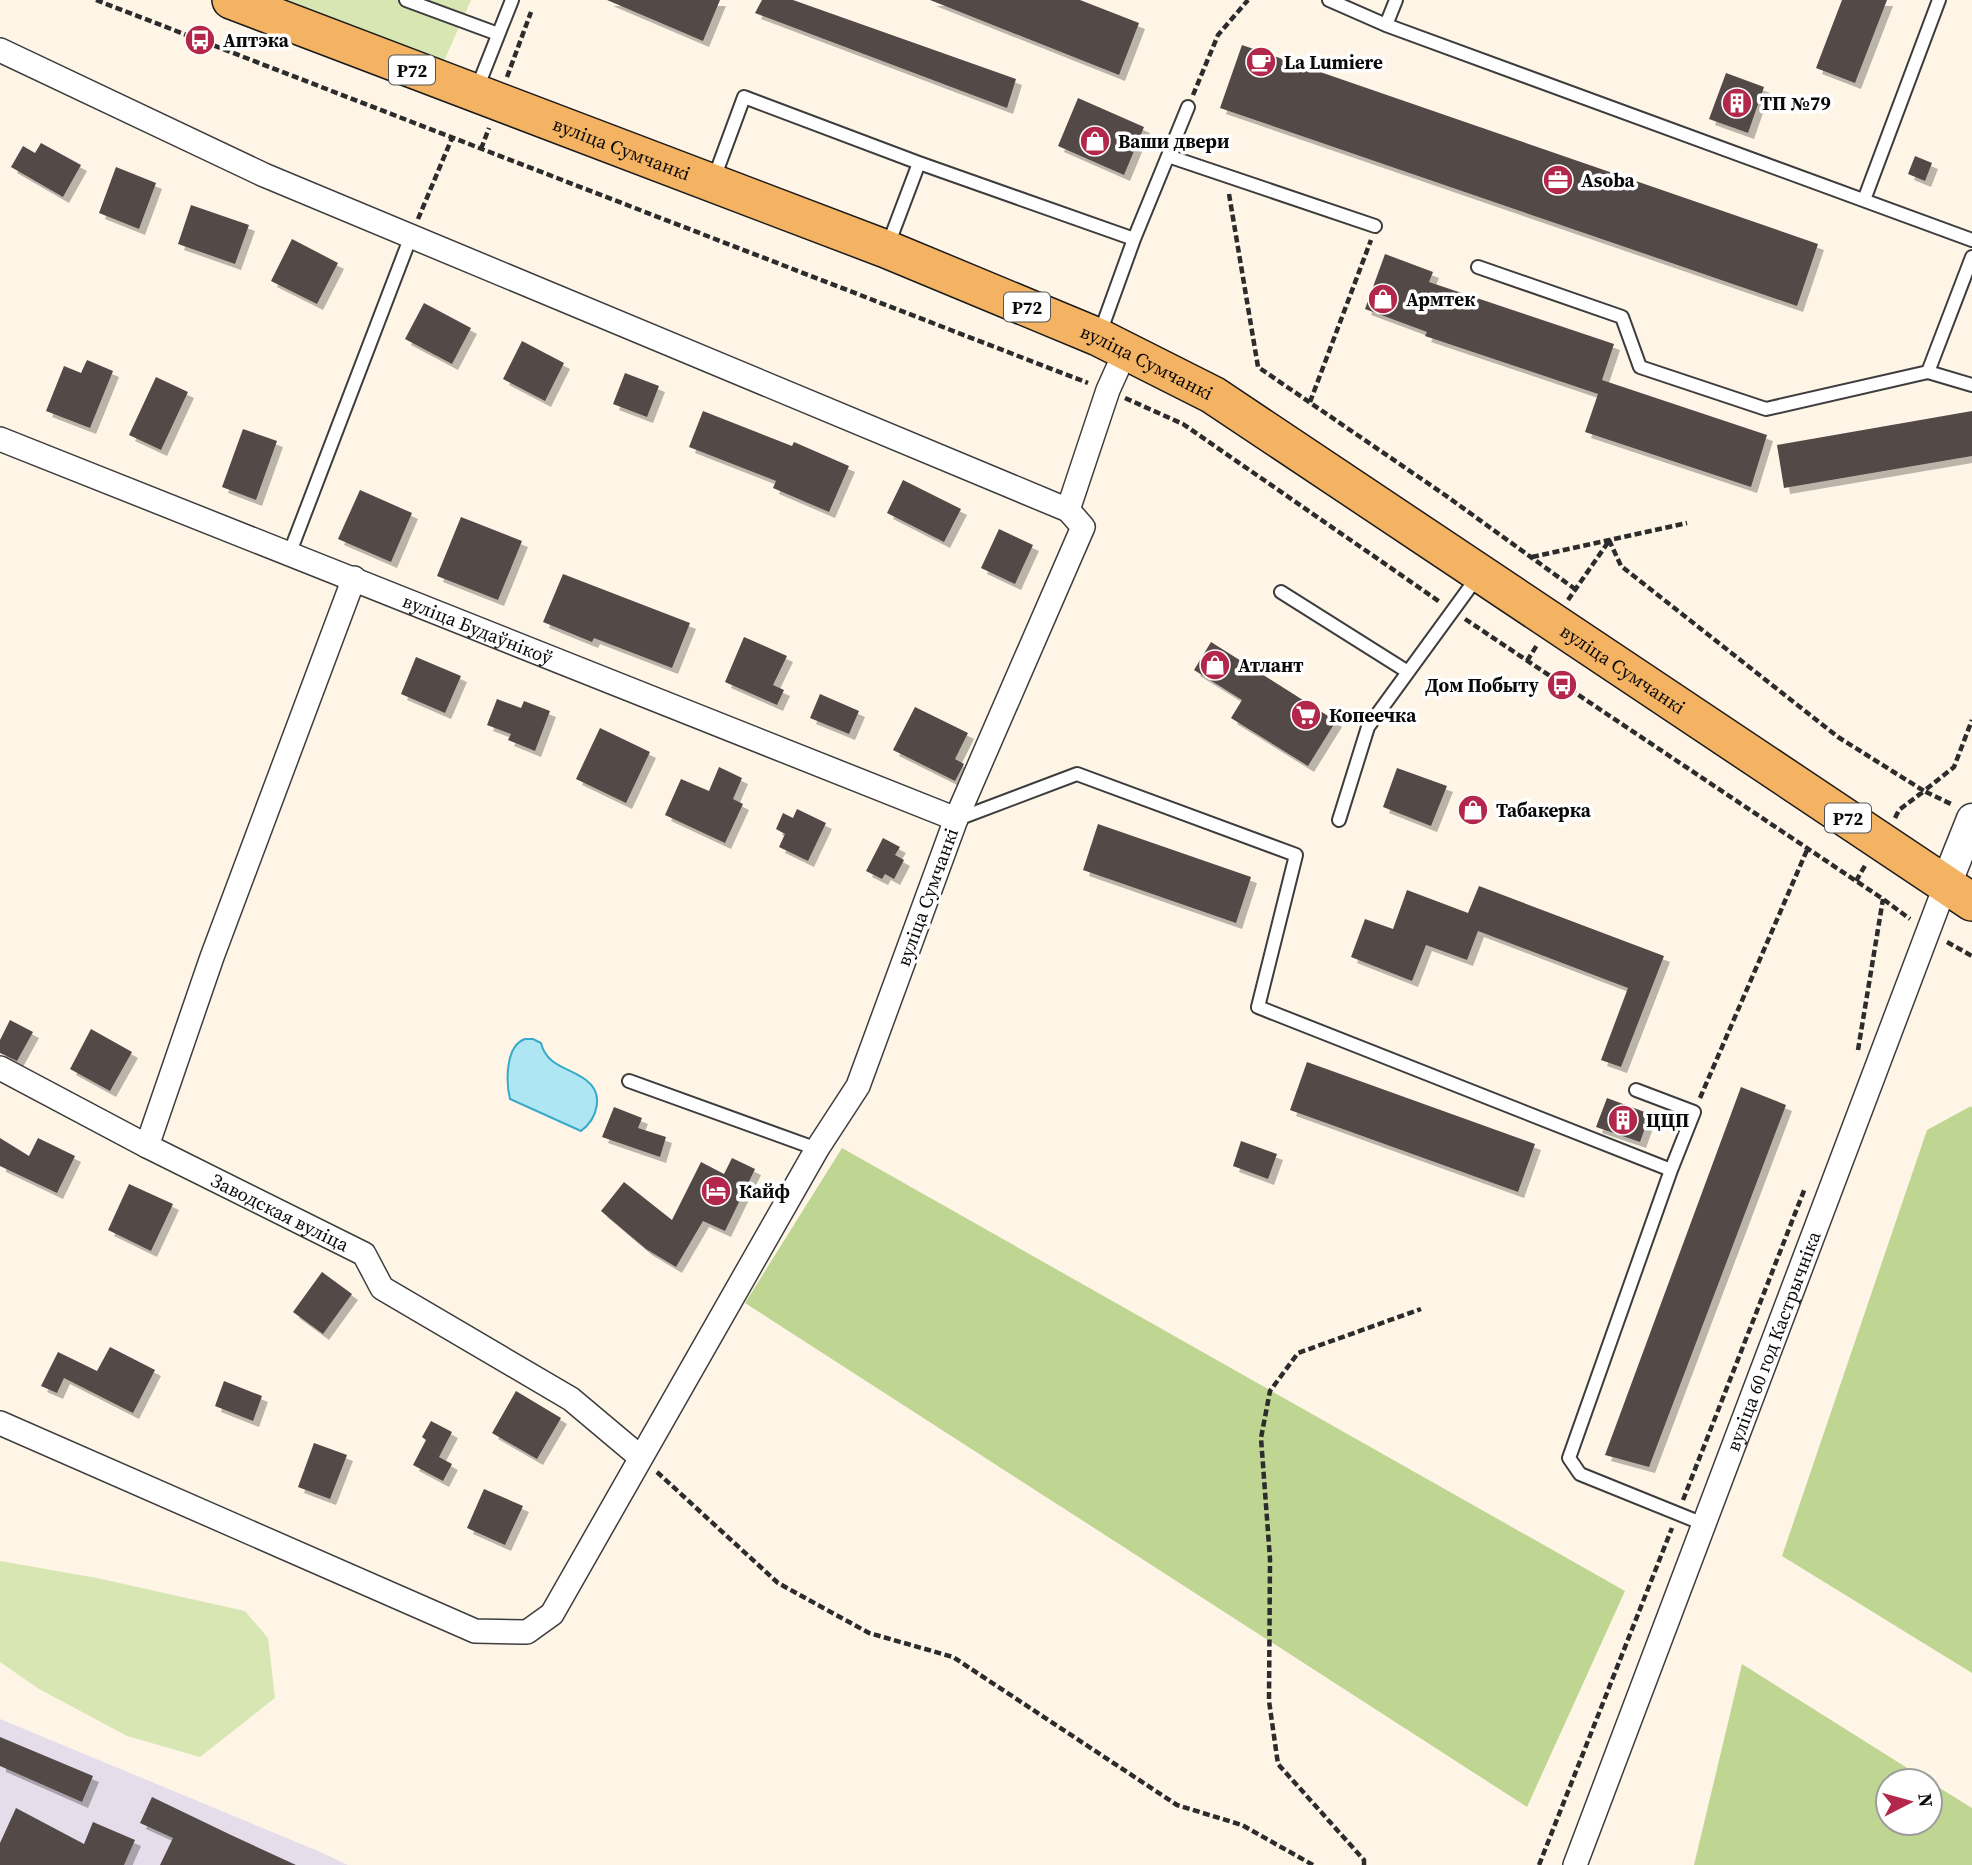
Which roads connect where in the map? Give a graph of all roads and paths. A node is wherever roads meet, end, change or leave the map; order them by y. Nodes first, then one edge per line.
1 (97, 0) edge
2 (231, 0) edge
3 (406, 0) edge
4 (512, 0) edge
5 (1248, 0) edge
6 (1329, 0) edge
7 (1396, 0) edge
8 (1939, 0) edge
9 (1386, 25) junction
10 (498, 34) junction
11 (0, 50) edge
12 (475, 93) junction
13 (1188, 107) joint
14 (452, 138) junction
15 (1168, 156) junction
16 (919, 163) junction
17 (1226, 175) junction
18 (713, 181) junction
19 (1864, 201) junction
20 (1375, 226) joint
21 (411, 236) junction
22 (1134, 239) junction
23 (1972, 240) edge
24 (887, 249) junction
25 (1972, 257) edge
26 (1478, 267) dead end
27 (1112, 344) junction
28 (1928, 372) junction
29 (1972, 385) edge
30 (1108, 390) junction
31 (1310, 402) junction
32 (1, 440) edge
33 (1068, 510) junction
34 (1687, 523) dead end
35 (1609, 540) junction
36 (290, 552) junction
37 (1531, 557) junction
38 (1481, 573) junction
39 (354, 578) junction
40 (1281, 592) dead end
41 (1452, 611) junction
42 (1408, 672) junction
43 (1972, 720) edge
44 (956, 819) junction
45 (1972, 819) edge
46 (1339, 820) dead end
47 (1807, 850) junction
48 (1959, 893) edge
49 (1884, 899) junction
50 (1927, 932) junction
51 (1972, 956) edge
52 (1857, 1054) dead end
53 (0, 1068) edge
54 (629, 1081) dead end
55 (1636, 1090) dead end
56 (1694, 1112) junction
57 (147, 1146) junction
58 (817, 1149) junction
59 (1671, 1170) junction
60 (1807, 1182) dead end
61 (1420, 1309) dead end
62 (0, 1423) edge
63 (640, 1457) junction
64 (1678, 1514) junction
65 (1706, 1525) junction
66 (1313, 1865) edge
67 (1364, 1865) edge
68 (1539, 1865) edge
69 (1575, 1865) edge

1 - 14 path
2 - 12 main road, вуліца Сумчанкі / Р72
3 - 10 lane
4 - 10 lane
5 - 13 path
6 - 9 lane
7 - 9 lane
8 - 19 lane
9 - 19 lane
10 - 12 lane
11 - 21 street
12 - 18 main road, вуліца Сумчанкі / Р72
13 - 15 lane
14 - 21 path
14 - 30 path
15 - 17 lane
15 - 22 lane
16 - 18 lane
16 - 22 lane
16 - 24 lane
17 - 20 lane
17 - 31 path
18 - 24 main road, вуліца Сумчанкі / Р72
19 - 23 lane
20 - 31 path
21 - 33 street
21 - 36 lane
22 - 27 lane
24 - 27 main road, вуліца Сумчанкі / Р72
25 - 28 lane
26 - 28 lane
27 - 30 street
27 - 38 main road, вуліца Сумчанкі / Р72
28 - 29 lane
30 - 33 street
30 - 41 path
31 - 37 path
32 - 36 street, вуліца Будаўнікоў
33 - 44 street, вуліца Сумчанкі
34 - 35 path
35 - 37 path
35 - 37 path
35 - 43 path
36 - 39 street, вуліца Будаўнікоў
38 - 41 lane
38 - 48 main road, вуліца Сумчанкі / Р72
39 - 44 street, вуліца Будаўнікоў
39 - 57 street
40 - 42 lane
41 - 42 lane
41 - 47 path
42 - 46 lane
44 - 58 street, вуліца Сумчанкі
44 - 59 lane
45 - 48 street, вуліца 60 год Кастрычніка
47 - 49 path
47 - 56 path
48 - 50 street, вуліца 60 год Кастрычніка
49 - 50 path
49 - 52 path
50 - 51 path
50 - 65 street, вуліца 60 год Кастрычніка
53 - 57 street, Заводская вуліца
54 - 58 lane
55 - 56 lane
56 - 59 lane
57 - 63 street, Заводская вуліца
58 - 63 street, вуліца Сумчанкі
59 - 64 lane
60 - 64 path
61 - 67 path
62 - 63 street, вуліца Сумчанкі
63 - 66 path
64 - 65 lane
64 - 68 path
65 - 69 street, вуліца 60 год Кастрычніка

